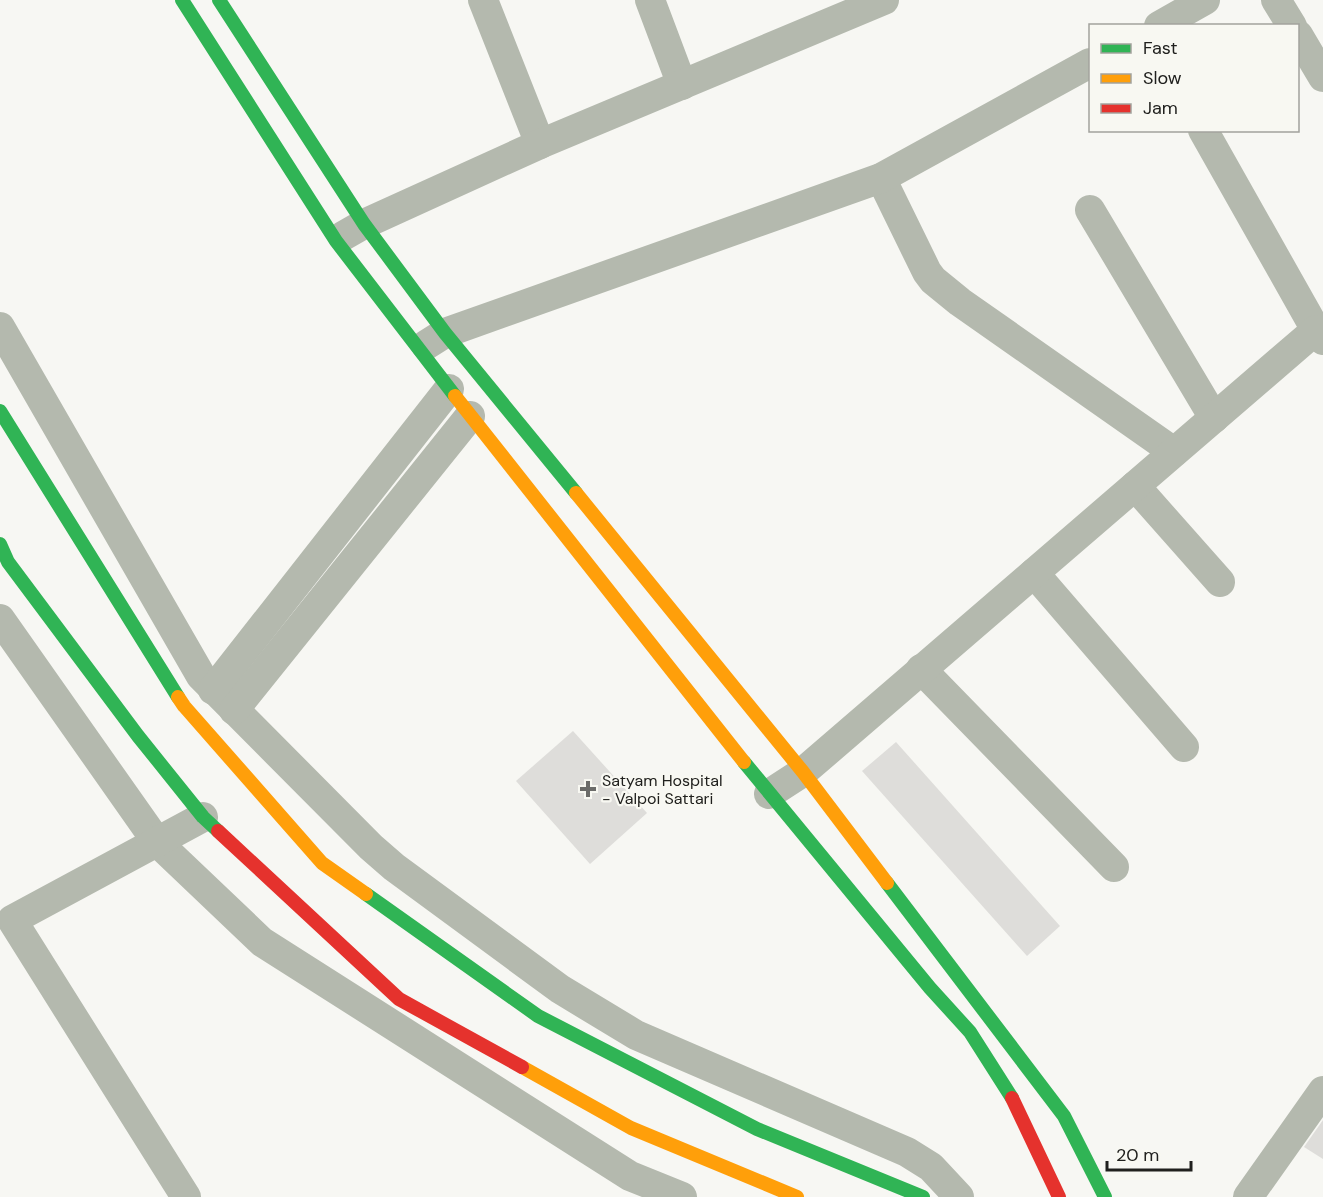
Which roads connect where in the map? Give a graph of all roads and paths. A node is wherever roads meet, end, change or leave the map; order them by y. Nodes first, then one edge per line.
1 (182, 0) edge
2 (219, 0) edge
3 (483, 0) edge
4 (650, 0) edge
5 (884, 0) edge
6 (1205, 0) edge
7 (1276, 0) edge
8 (1163, 24) edge
9 (1291, 24) edge
10 (1299, 37) edge
11 (1089, 64) edge
12 (1323, 77) edge
13 (682, 85) junction
14 (1204, 132) edge
15 (540, 144) junction
16 (881, 178) junction
17 (1090, 210) dead end
18 (364, 224) junction
19 (336, 241) junction
20 (0, 327) edge
21 (445, 333) junction
22 (1320, 335) edge
23 (419, 350) junction
24 (449, 389) junction
25 (0, 411) edge
26 (470, 416) junction
27 (1214, 418) junction
28 (1174, 452) junction
29 (1135, 486) junction
30 (0, 544) edge
31 (1034, 573) junction
32 (1220, 582) dead end
33 (0, 619) edge
34 (921, 669) junction
35 (224, 700) junction
36 (1184, 747) dead end
37 (803, 772) junction
38 (769, 794) junction
39 (203, 817) junction
40 (157, 842) junction
41 (1114, 867) dead end
42 (1323, 1091) edge
43 (186, 1197) edge
44 (682, 1197) edge
45 (797, 1197) edge
46 (923, 1197) edge
47 (960, 1197) edge
48 (1059, 1197) edge
49 (1105, 1197) edge
50 (1248, 1197) edge

1 - 19 main road
2 - 18 main road
3 - 15 street
4 - 13 street
5 - 13 street
6 - 8 street
7 - 9 street
10 - 12 street
11 - 16 street
13 - 15 street
14 - 22 street
15 - 18 street
16 - 21 street
16 - 28 street
17 - 27 street
18 - 19 street
18 - 21 main road
19 - 23 main road
20 - 35 street
21 - 23 street
21 - 37 main road
22 - 27 street
23 - 24 main road
24 - 26 main road
24 - 35 street
25 - 46 main road
26 - 35 street
26 - 38 main road
27 - 28 street
28 - 29 street
29 - 31 street
29 - 32 street
30 - 39 main road
31 - 34 street
31 - 36 street
33 - 40 street
34 - 37 street
34 - 41 street
35 - 47 street
37 - 38 street
37 - 49 main road
38 - 48 main road
39 - 40 street
39 - 45 main road
40 - 43 street
40 - 44 street
42 - 50 street

